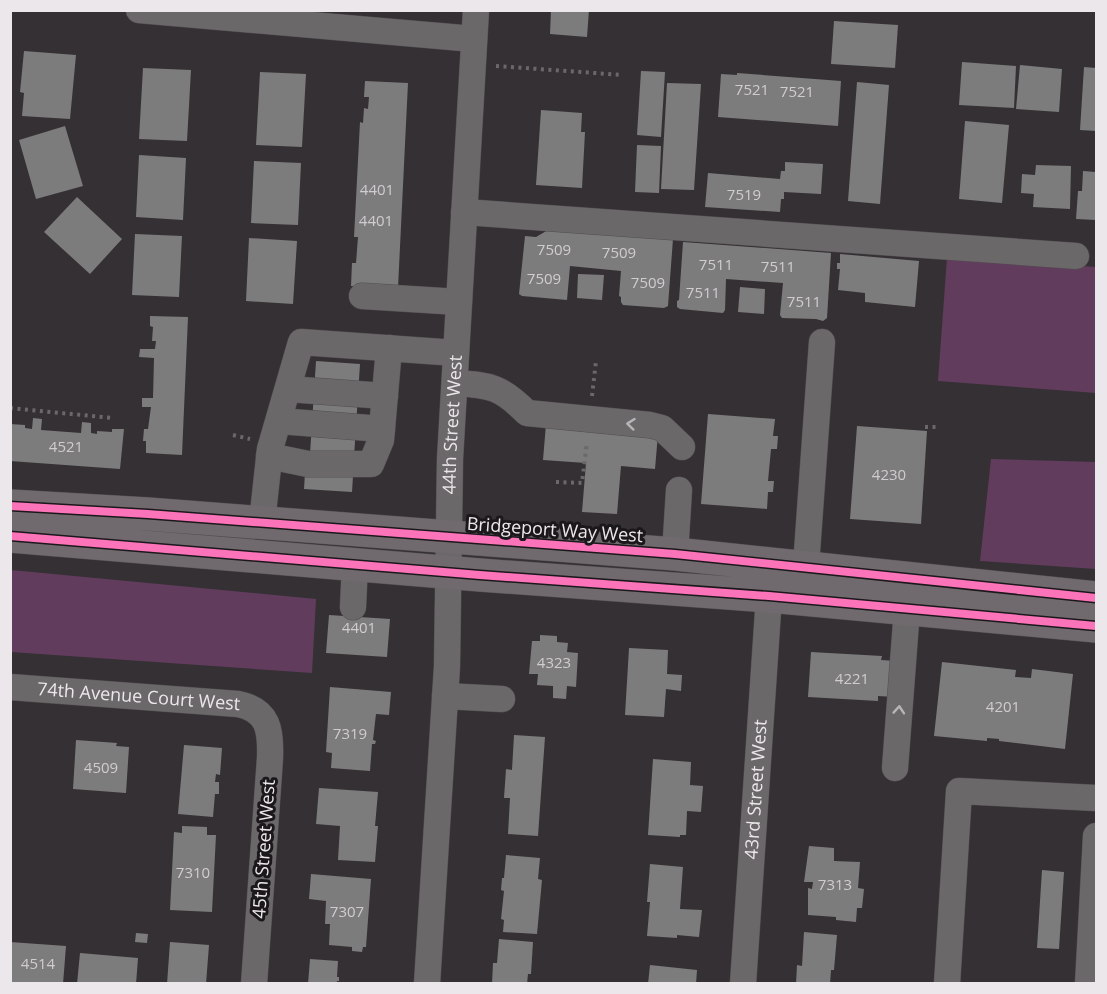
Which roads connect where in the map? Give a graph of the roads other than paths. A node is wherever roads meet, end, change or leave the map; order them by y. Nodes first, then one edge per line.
1 (139, 10) edge
2 (476, 10) edge
3 (474, 39) junction
4 (465, 212) junction
5 (1076, 256) dead end
6 (362, 296) dead end
7 (459, 302) junction
8 (822, 342) dead end
9 (389, 348) junction
10 (456, 353) junction
11 (455, 383) junction
12 (288, 389) junction
13 (385, 396) junction
14 (279, 421) junction
15 (382, 429) junction
16 (682, 447) dead end
17 (269, 456) junction
18 (679, 490) dead end
19 (10, 506) edge
20 (262, 522) junction
21 (10, 536) edge
22 (449, 537) junction
23 (675, 554) junction
24 (355, 564) junction
25 (806, 566) junction
26 (449, 572) junction
27 (769, 596) junction
28 (1096, 598) edge
29 (353, 607) dead end
30 (907, 609) junction
31 (1096, 626) edge
32 (10, 687) edge
33 (445, 696) junction
34 (502, 699) dead end
35 (263, 717) joint
36 (895, 768) dead end
37 (1096, 798) edge
38 (1096, 836) edge
39 (254, 984) edge
40 (427, 984) edge
41 (743, 984) edge
42 (946, 984) edge
43 (1088, 984) edge

1 - 3 street
2 - 3 street, 44th Street West
3 - 4 street, 44th Street West
4 - 5 street
4 - 7 street, 44th Street West
6 - 7 street
7 - 10 street, 44th Street West
8 - 25 street
9 - 10 street
9 - 12 street
9 - 13 street
10 - 11 street, 44th Street West
16 -> 11 street
11 - 22 street, 44th Street West
12 - 13 street
12 - 14 street
13 - 15 street
14 - 15 street
14 - 17 street
15 - 17 street
17 - 20 street
18 - 23 street
19 - 20 main road, Bridgeport Way West
20 - 22 main road, Bridgeport Way West
21 - 24 main road
22 - 23 main road, Bridgeport Way West
22 - 26 street, 44th Street West
23 - 25 main road, Bridgeport Way West
24 - 26 main road
24 - 29 street
25 - 28 main road, Bridgeport Way West
26 - 27 main road
26 - 33 street, 44th Street West
27 - 30 main road
27 - 41 street, 43rd Street West
30 - 31 main road
36 -> 30 street
32 - 35 street, 74th Avenue Court West
33 - 34 street
33 - 40 street, 44th Street West
35 - 39 street, 45th Street West
37 - 42 street
38 - 43 street

